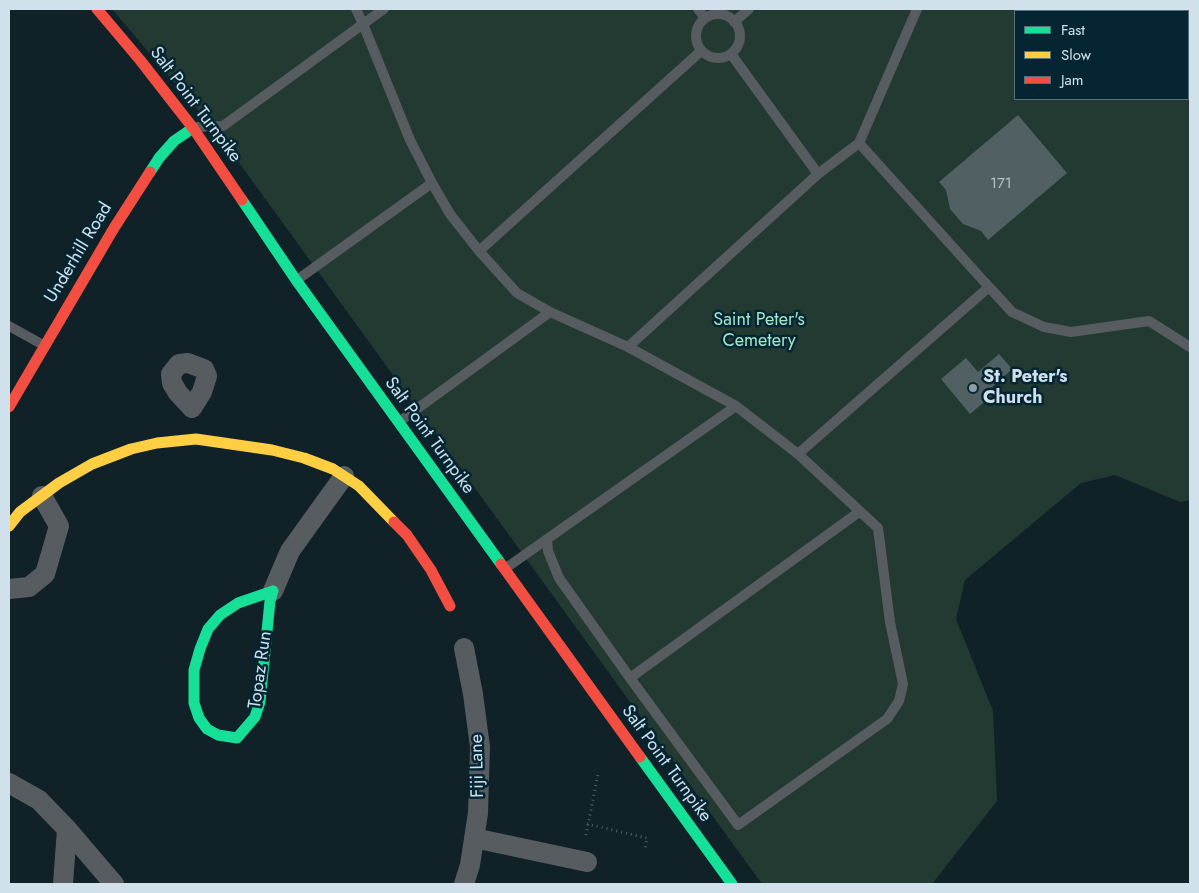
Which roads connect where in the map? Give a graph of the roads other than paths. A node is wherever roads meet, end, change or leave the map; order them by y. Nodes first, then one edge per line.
1 (97, 9) edge
2 (356, 9) edge
3 (384, 9) edge
4 (698, 9) edge
5 (748, 9) edge
6 (917, 9) edge
7 (705, 18) junction
8 (734, 22) junction
9 (363, 24) junction
10 (702, 51) junction
11 (731, 54) junction
12 (193, 128) junction
13 (859, 143) junction
14 (818, 174) junction
15 (432, 183) junction
16 (480, 251) junction
17 (296, 280) junction
18 (989, 287) junction
19 (550, 312) junction
20 (9, 326) edge
21 (45, 346) junction
22 (628, 347) junction
23 (1190, 347) edge
24 (736, 406) junction
25 (9, 407) edge
26 (192, 408) dead end
27 (398, 422) junction
28 (190, 439) junction
29 (798, 454) junction
30 (344, 476) junction
31 (42, 496) junction
32 (859, 512) junction
33 (9, 526) edge
34 (547, 539) junction
35 (504, 570) junction
36 (9, 589) edge
37 (273, 591) junction
38 (450, 606) dead end
39 (464, 648) dead end
40 (630, 678) junction
41 (9, 783) edge
42 (67, 829) junction
43 (474, 838) junction
44 (587, 862) dead end
45 (63, 884) edge
46 (114, 884) edge
47 (464, 884) edge
48 (732, 884) edge

1 - 12 street, Salt Point Turnpike
2 - 9 lane
3 - 9 lane
4 - 7 lane
5 - 8 lane
6 - 13 lane
7 - 8 lane
7 - 10 lane
8 - 11 lane
9 - 12 lane
9 - 15 lane
10 - 11 lane
10 - 16 lane
11 - 14 lane
12 - 17 street, Salt Point Turnpike
12 - 21 street, Underhill Road
13 - 14 lane
13 - 18 lane
14 - 22 lane
15 - 16 lane
15 - 17 lane
16 - 19 lane
17 - 27 street, Salt Point Turnpike
18 - 23 lane
18 - 29 lane
19 - 22 lane
19 - 27 lane
20 - 21 lane
21 - 25 street, Underhill Road
22 - 24 lane
24 - 29 lane
24 - 34 lane
26 - 28 street
27 - 35 street, Salt Point Turnpike
28 - 30 street
28 - 31 street
29 - 32 lane
30 - 37 street, Topaz Run
30 - 38 street
31 - 33 street
31 - 36 street
32 - 40 lane
32 - 40 lane
34 - 35 lane
34 - 40 lane
35 - 48 street, Salt Point Turnpike
37 - 37 street, Topaz Run
39 - 43 street, Fiji Lane
41 - 42 street
42 - 45 street
42 - 46 street
43 - 44 street
43 - 47 street, Fiji Lane

